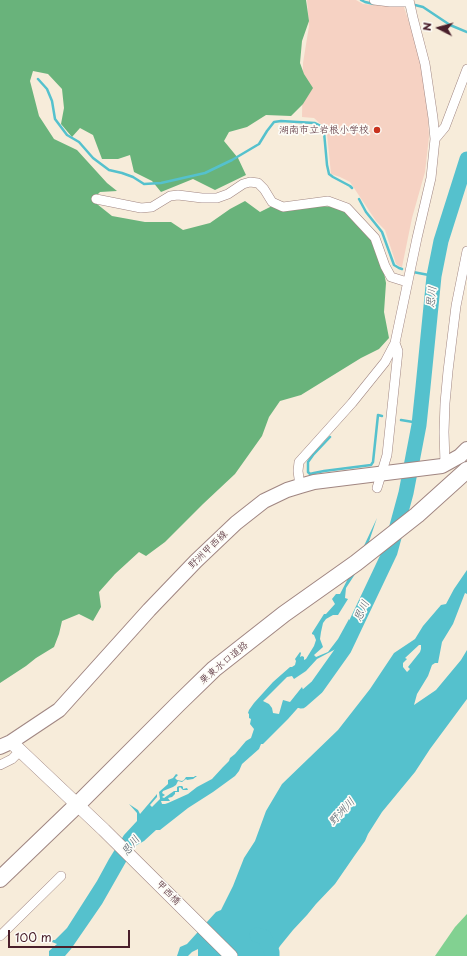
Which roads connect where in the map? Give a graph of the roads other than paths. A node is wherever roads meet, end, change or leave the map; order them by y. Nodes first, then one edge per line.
1 (374, 0) edge
2 (409, 1) edge
3 (467, 69) edge
4 (435, 139) junction
5 (96, 199) dead end
6 (467, 251) edge
7 (407, 282) junction
8 (395, 343) junction
9 (467, 449) edge
10 (444, 465) junction
11 (467, 470) edge
12 (383, 474) junction
13 (300, 486) junction
14 (377, 488) dead end
15 (10, 747) edge
16 (0, 765) edge
17 (77, 805) junction
18 (61, 876) dead end
19 (0, 879) edge
20 (0, 936) edge
21 (231, 956) edge

1 - 2 street
2 - 4 street
3 - 4 street
4 - 7 street
5 - 7 street
6 - 10 street
7 - 8 street
8 - 12 street
8 - 13 street
9 - 10 main road, 野洲甲西線
10 - 12 main road, 野洲甲西線
11 - 17 highway, 栗東水口道路
12 - 13 main road, 野洲甲西線
12 - 14 street
13 - 15 main road, 野洲甲西線
15 - 16 street
15 - 17 street, 甲西橋
17 - 19 highway, 栗東水口道路
17 - 21 street, 甲西橋
18 - 20 street

